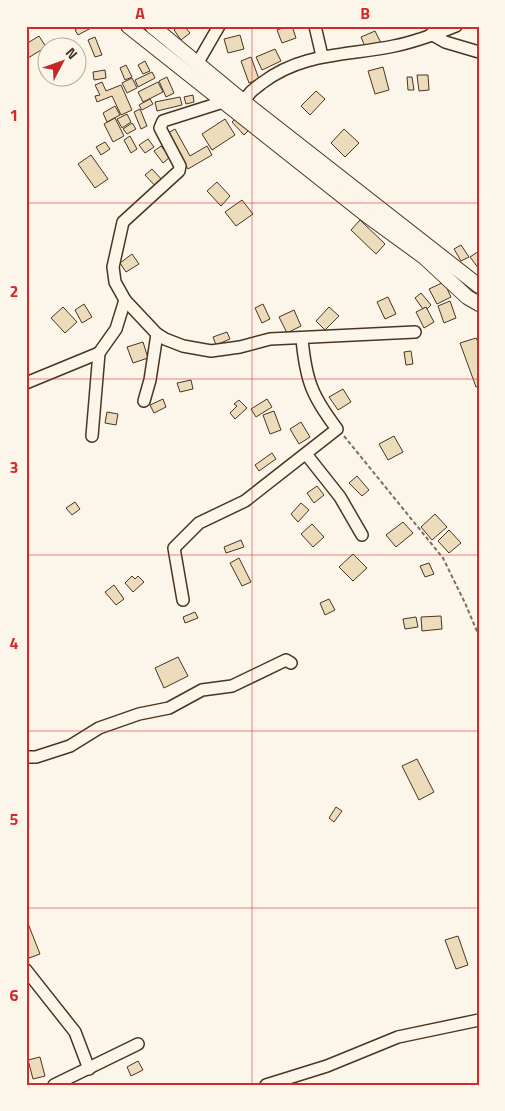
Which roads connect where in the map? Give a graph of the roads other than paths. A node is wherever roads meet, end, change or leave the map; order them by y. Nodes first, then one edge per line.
1 (128, 26) edge
2 (152, 26) edge
3 (219, 26) edge
4 (315, 26) edge
5 (456, 26) edge
6 (431, 34) junction
7 (479, 52) edge
8 (322, 56) junction
9 (197, 64) junction
10 (223, 102) junction
11 (244, 102) junction
12 (479, 286) edge
13 (125, 300) junction
14 (479, 304) edge
15 (415, 332) dead end
16 (157, 334) junction
17 (302, 339) junction
18 (99, 353) junction
19 (26, 383) edge
20 (144, 401) dead end
21 (92, 436) dead end
22 (306, 454) junction
23 (362, 535) dead end
24 (183, 600) dead end
25 (291, 663) dead end
26 (26, 757) edge
27 (26, 970) edge
28 (479, 1020) edge
29 (138, 1044) dead end
30 (89, 1069) junction
31 (59, 1084) edge
32 (266, 1085) edge

1 - 10 main road
2 - 9 main road
3 - 9 street
4 - 8 street
5 - 6 street
6 - 7 street
6 - 8 street
8 - 11 street
9 - 11 main road
10 - 13 street
10 - 14 main road
11 - 12 main road
13 - 16 street
13 - 18 street
15 - 17 street
16 - 17 street
16 - 20 street
17 - 22 street
18 - 19 street
18 - 21 street
22 - 23 street
22 - 24 street
25 - 26 street
27 - 30 street
28 - 32 street
29 - 30 street
30 - 31 street

